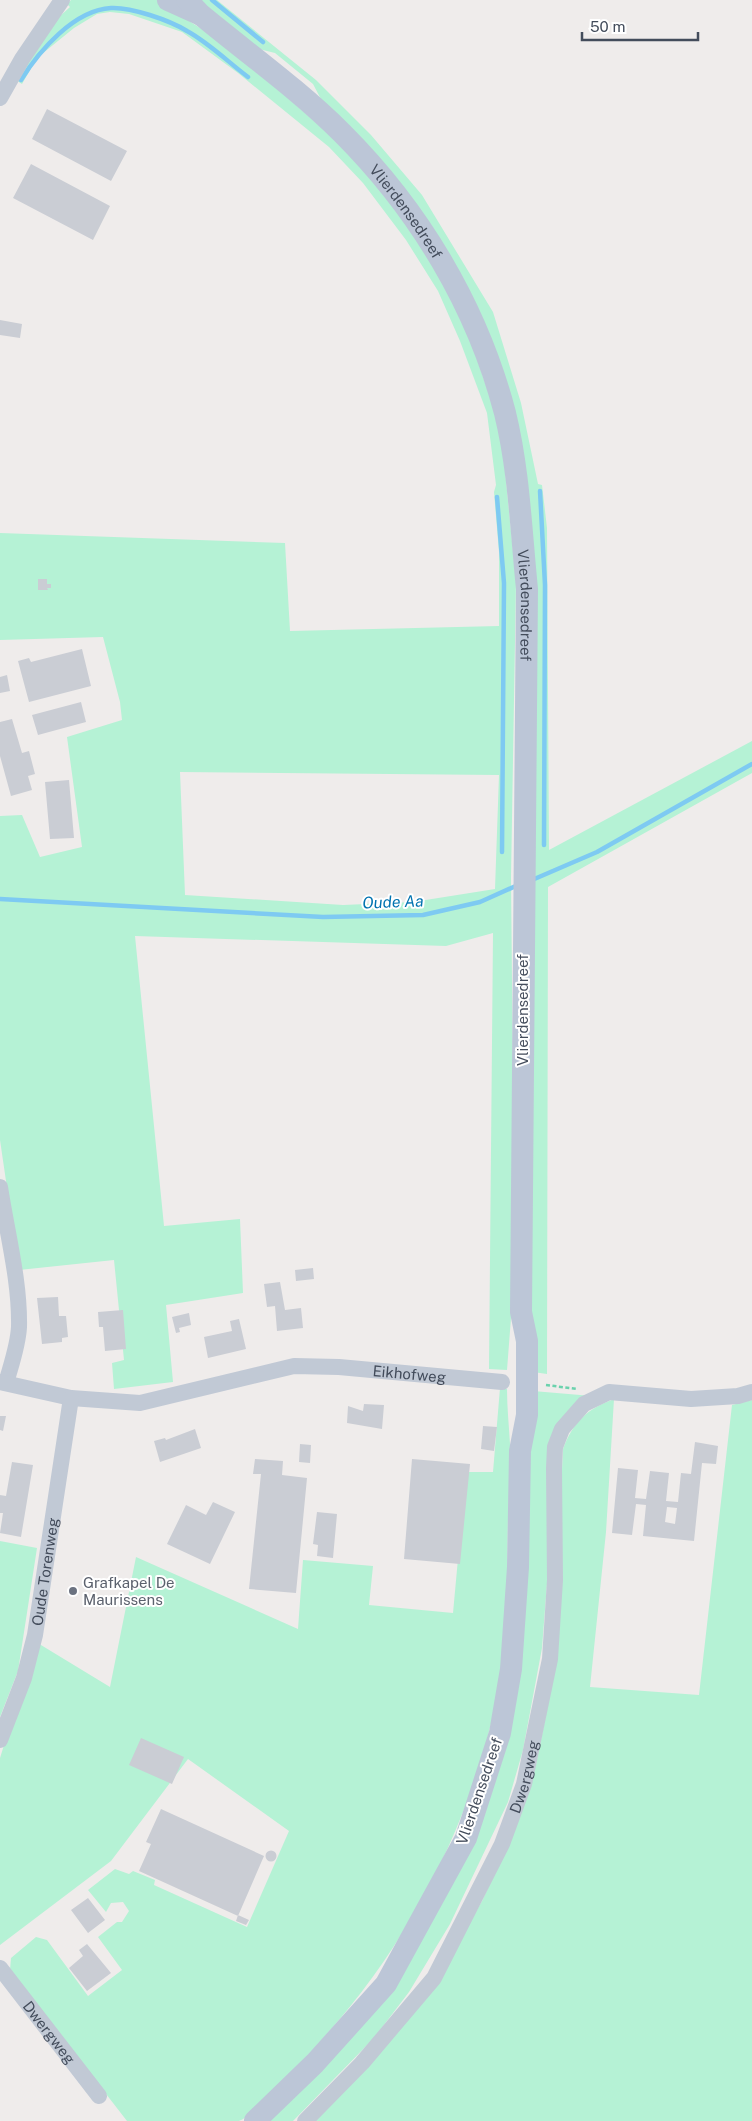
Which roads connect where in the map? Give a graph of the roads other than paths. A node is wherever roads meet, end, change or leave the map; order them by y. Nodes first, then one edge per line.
1 (62, 0) edge
2 (168, 0) edge
3 (193, 7) edge
4 (0, 98) edge
5 (0, 1187) edge
6 (520, 1312) junction
7 (3, 1382) edge
8 (502, 1382) dead end
9 (752, 1392) edge
10 (71, 1398) junction
11 (520, 1451) junction
12 (0, 1740) edge
13 (0, 1968) edge
14 (99, 2096) dead end
15 (255, 2121) edge
16 (304, 2121) edge

1 - 4 street
2 - 3 main road, Vlierdensedreef
3 - 6 main road, Vlierdensedreef
5 - 7 street
6 - 11 main road, Vlierdensedreef
6 - 11 main road, Vlierdensedreef
7 - 10 street, Eikhofweg
8 - 10 street, Eikhofweg
9 - 16 street, Dwergweg
10 - 12 street, Oude Torenweg
11 - 15 main road, Vlierdensedreef
13 - 14 street, Dwergweg

